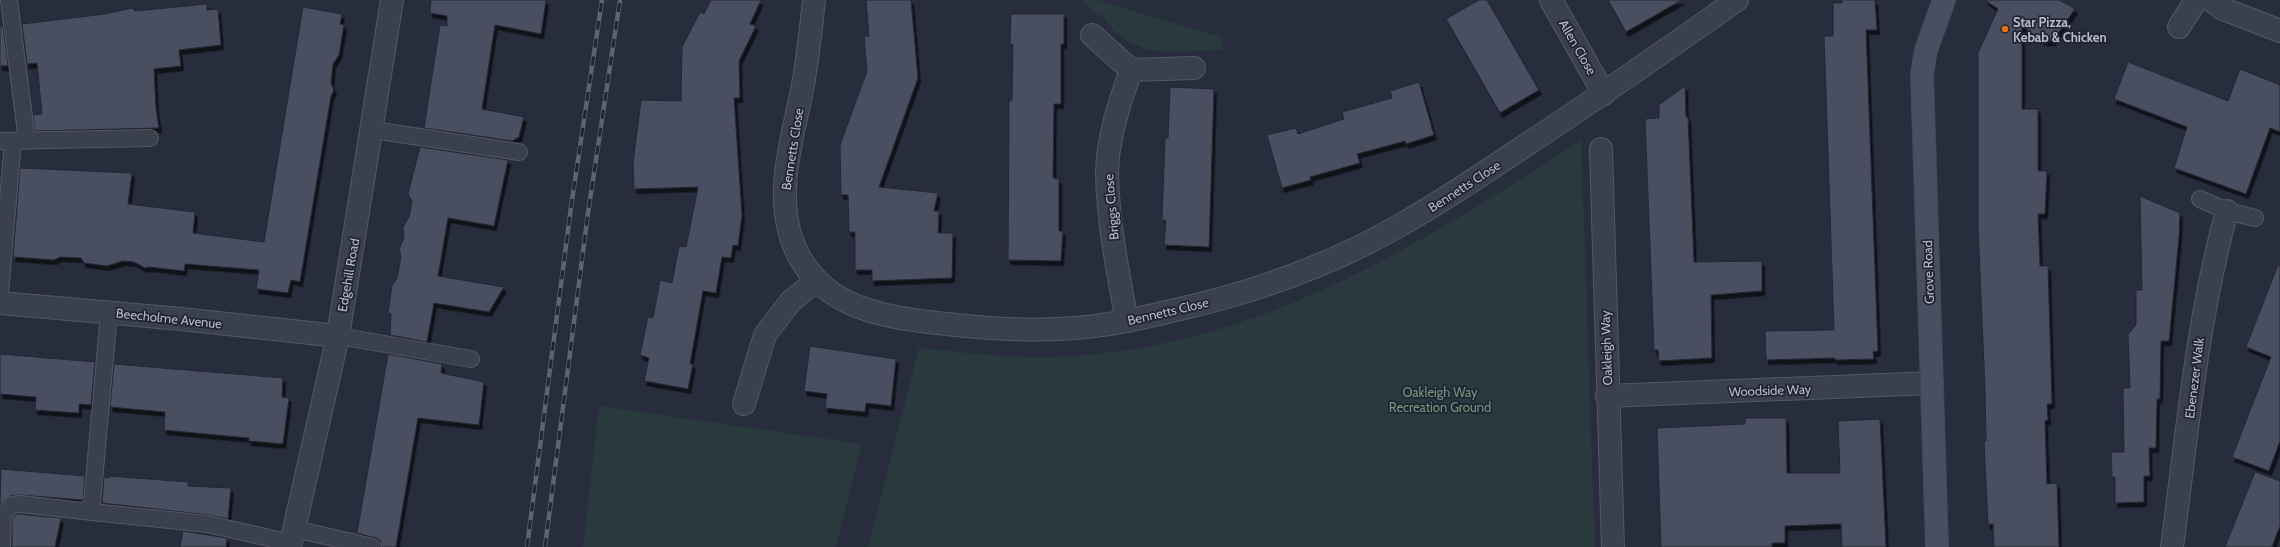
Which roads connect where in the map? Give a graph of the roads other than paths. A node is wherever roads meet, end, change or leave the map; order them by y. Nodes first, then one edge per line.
1 (9, 0) edge
2 (392, 0) edge
3 (814, 0) edge
4 (1551, 0) edge
5 (1737, 0) edge
6 (1944, 0) edge
7 (2196, 0) edge
8 (2211, 0) edge
9 (2180, 27) dead end
10 (2280, 31) edge
11 (1092, 35) dead end
12 (1194, 68) dead end
13 (1131, 70) junction
14 (1604, 94) junction
15 (373, 130) junction
16 (150, 138) dead end
17 (13, 141) edge
18 (1601, 149) dead end
19 (519, 152) dead end
20 (2200, 199) dead end
21 (2227, 210) junction
22 (2255, 218) dead end
23 (817, 280) junction
24 (0, 293) edge
25 (0, 303) edge
26 (109, 313) junction
27 (1127, 321) junction
28 (338, 336) junction
29 (471, 359) dead end
30 (1932, 383) junction
31 (1607, 396) junction
32 (744, 404) dead end
33 (83, 511) junction
34 (292, 540) edge
35 (1, 547) edge
36 (373, 547) edge
37 (1613, 547) edge
38 (1937, 547) edge
39 (2172, 547) edge

1 - 17 lane
2 - 15 street, Edgehill Road
3 - 23 street, Bennetts Close
4 - 14 street, Allen Close
5 - 14 street, Bennetts Close
6 - 30 street, Grove Road
7 - 9 street
8 - 10 street
11 - 13 street
12 - 13 street
13 - 27 street, Briggs Close
14 - 27 street, Bennetts Close
15 - 19 lane
15 - 28 street, Edgehill Road
16 - 17 lane
17 - 24 lane
18 - 31 street, Oakleigh Way
20 - 21 lane
21 - 22 lane
21 - 39 street, Ebenezer Walk
23 - 27 street, Bennetts Close
23 - 32 street
25 - 26 street, Beecholme Avenue
26 - 28 street, Beecholme Avenue
26 - 33 lane
28 - 29 lane
28 - 34 street, Edgehill Road
30 - 31 street, Woodside Way
30 - 38 street, Grove Road
31 - 37 street, Oakleigh Way
33 - 34 lane
33 - 35 lane
34 - 36 lane

